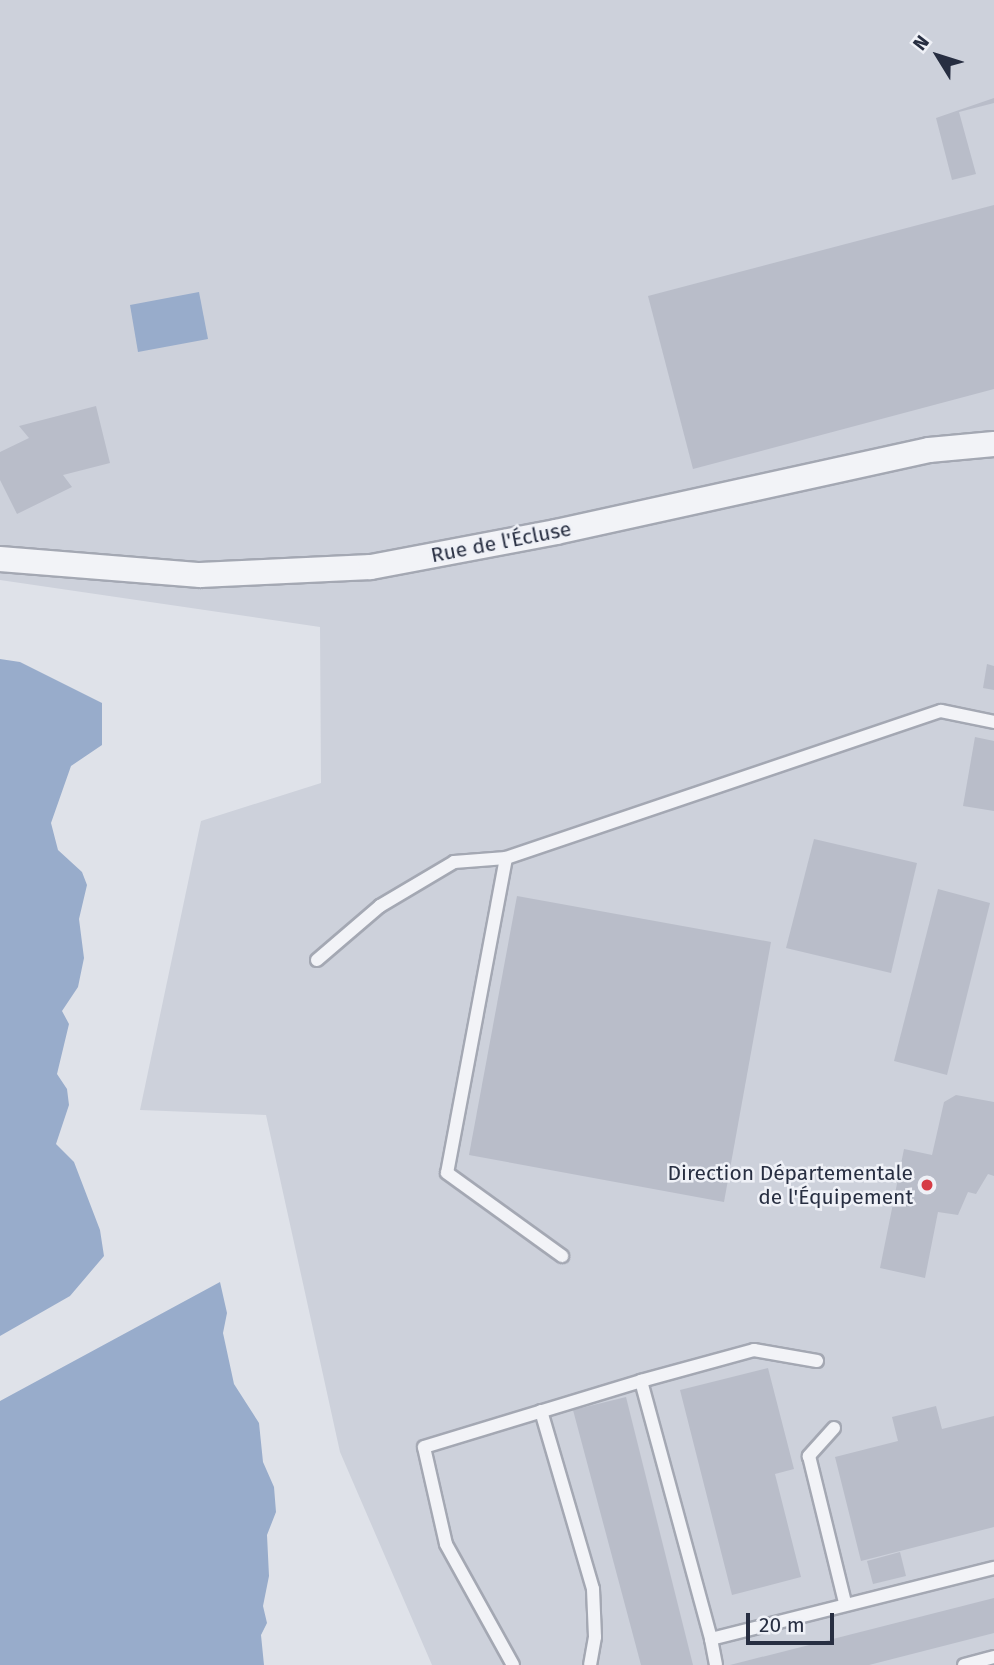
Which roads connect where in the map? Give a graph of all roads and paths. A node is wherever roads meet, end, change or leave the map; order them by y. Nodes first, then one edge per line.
1 (994, 444) edge
2 (0, 559) edge
3 (994, 722) edge
4 (506, 858) junction
5 (317, 960) dead end
6 (562, 1256) dead end
7 (817, 1361) dead end
8 (641, 1381) junction
9 (541, 1412) junction
10 (834, 1428) dead end
11 (994, 1569) edge
12 (845, 1604) junction
13 (710, 1639) junction
14 (994, 1657) edge
15 (513, 1665) edge
16 (590, 1665) edge
17 (716, 1665) edge
18 (964, 1665) edge

1 - 2 street, Rue de l'Écluse
3 - 4 lane
4 - 5 lane
4 - 6 lane
7 - 8 lane
8 - 9 lane
8 - 13 lane
9 - 15 lane
9 - 16 lane
10 - 12 lane
11 - 12 lane
12 - 13 lane
13 - 17 lane
14 - 18 lane

